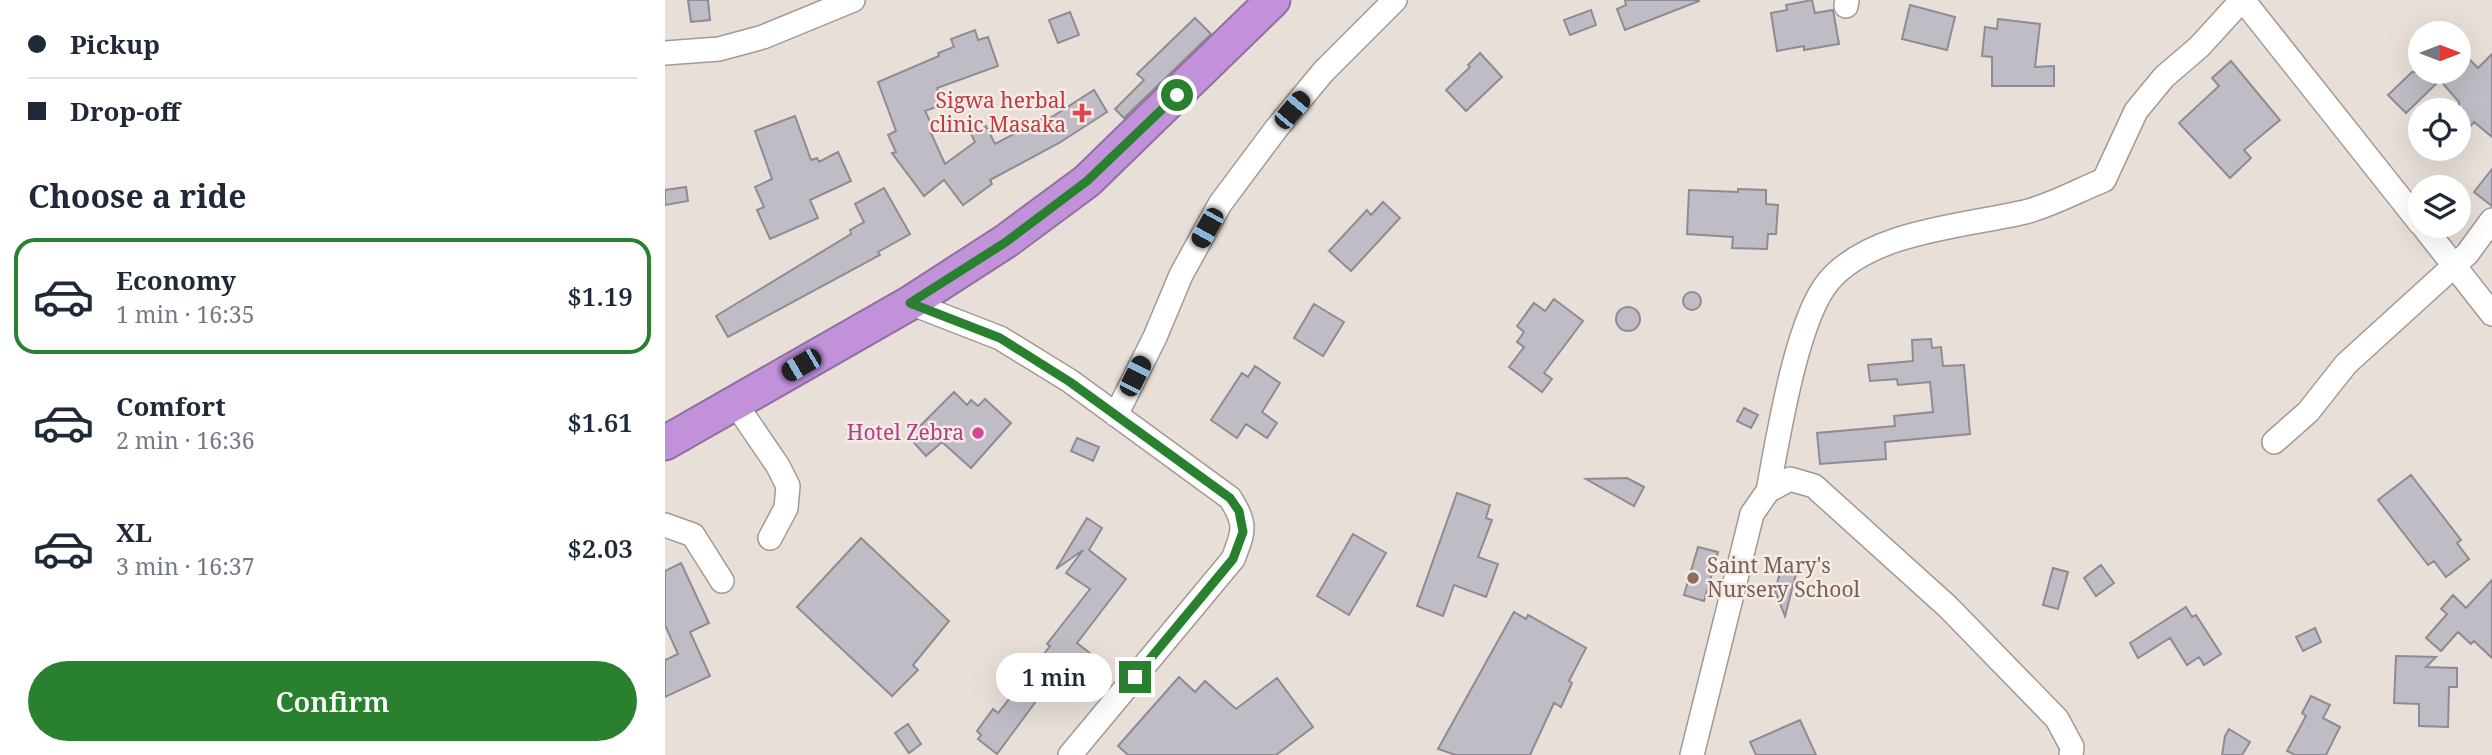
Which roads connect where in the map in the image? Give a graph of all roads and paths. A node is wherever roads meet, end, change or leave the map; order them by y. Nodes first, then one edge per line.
1 (853, 0) edge
2 (1273, 0) edge
3 (1395, 0) edge
4 (2242, 0) edge
5 (665, 53) edge
6 (2408, 207) edge
7 (2492, 220) edge
8 (2433, 238) edge
9 (2453, 264) junction
10 (910, 303) junction
11 (2492, 314) edge
12 (735, 403) junction
13 (1116, 415) junction
14 (2274, 442) dead end
15 (665, 443) edge
16 (1767, 491) junction
17 (665, 525) edge
18 (770, 538) dead end
19 (722, 581) dead end
20 (1070, 755) edge
21 (1692, 755) edge
22 (2071, 755) edge

1 - 5 street
2 - 10 highway
3 - 13 street
4 - 6 street
4 - 16 street
7 - 9 street
8 - 9 street
9 - 11 street
9 - 14 street
10 - 12 highway
10 - 13 street
12 - 15 highway
12 - 18 street
13 - 20 street
16 - 21 street
16 - 22 street
17 - 19 street

